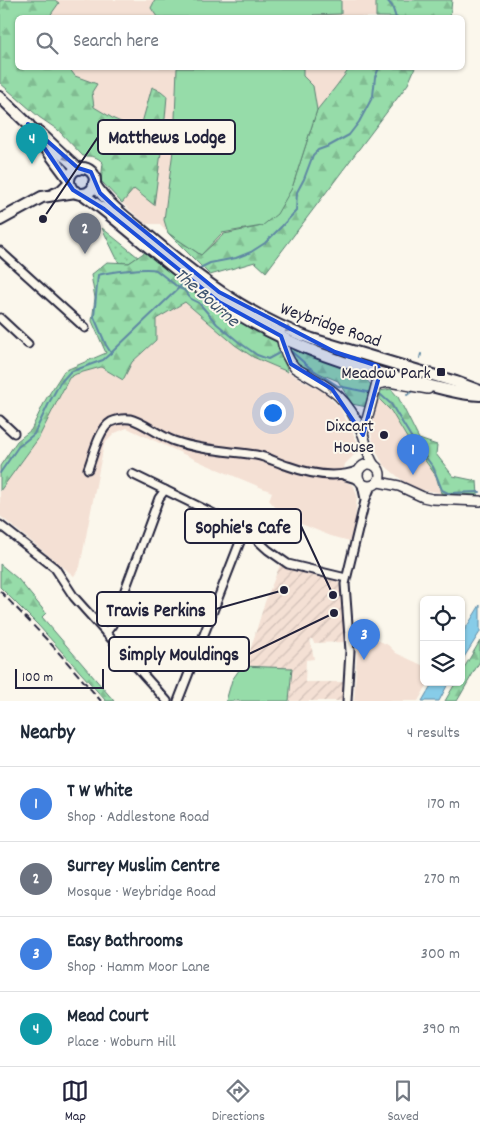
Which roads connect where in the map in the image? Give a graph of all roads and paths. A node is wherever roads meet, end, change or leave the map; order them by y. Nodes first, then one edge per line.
1 (2, 101) edge
2 (28, 124) junction
3 (78, 169) junction
4 (69, 180) junction
5 (94, 183) junction
6 (80, 193) junction
7 (54, 194) junction
8 (0, 220) edge
9 (0, 251) edge
10 (0, 318) edge
11 (85, 328) dead end
12 (281, 336) junction
13 (312, 339) junction
14 (28, 344) dead end
15 (380, 373) junction
16 (375, 391) junction
17 (478, 394) edge
18 (0, 420) edge
19 (14, 433) dead end
20 (363, 435) junction
21 (365, 446) junction
22 (376, 467) junction
23 (88, 469) dead end
24 (360, 469) junction
25 (132, 474) dead end
26 (342, 475) junction
27 (368, 483) junction
28 (399, 486) junction
29 (165, 490) junction
30 (480, 501) edge
31 (0, 525) edge
32 (245, 529) junction
33 (346, 578) junction
34 (106, 634) junction
35 (167, 701) edge
36 (178, 701) edge
37 (347, 701) edge

1 - 2 main road
2 -> 3 main road
2 - 4 main road
3 - 4 main road
3 - 5 main road
4 - 6 main road
4 - 7 main road
5 - 6 main road
5 -> 13 main road, Weybridge Road
6 - 7 main road
6 - 12 main road, Weybridge Road
7 - 8 main road
9 - 11 street
10 - 14 street
12 - 15 main road, Weybridge Road
20 -> 12 street
13 - 15 main road
13 - 17 main road, Weybridge Road
15 - 16 street
15 - 17 main road, Weybridge Road
16 - 17 street
16 - 20 street
18 - 19 street
20 - 21 street
21 - 22 street
21 - 24 street
22 - 24 street
22 - 27 street
22 - 28 street
23 - 26 street
24 - 26 street
24 - 27 street
25 - 29 street
26 - 27 street
27 - 28 street
27 - 33 street
28 - 30 street
29 - 32 street
29 - 34 street
31 - 34 street
32 - 33 street
32 - 36 street
33 - 37 street
34 - 35 street

